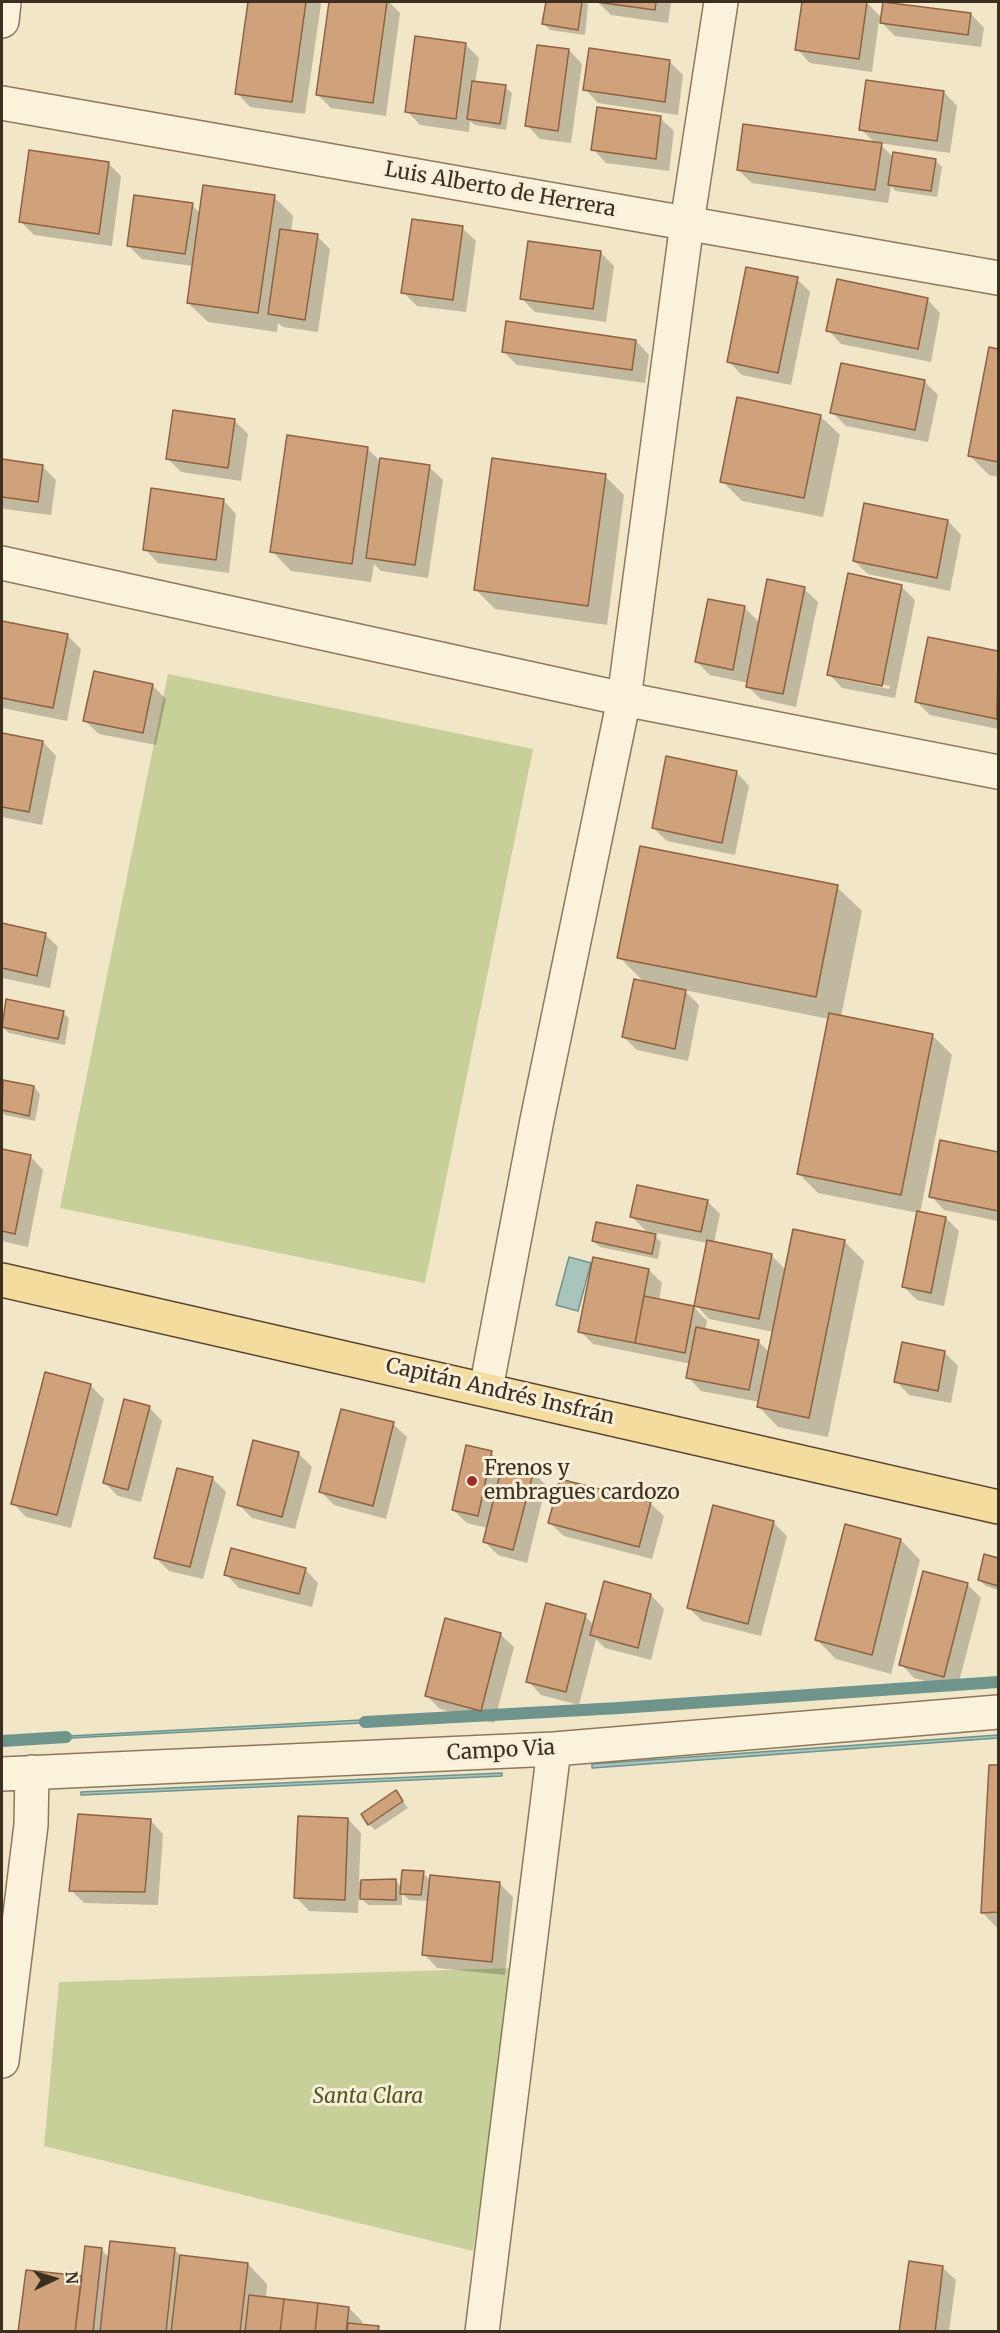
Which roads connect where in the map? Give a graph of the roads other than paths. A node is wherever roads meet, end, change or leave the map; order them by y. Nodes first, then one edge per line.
1 (4, 2) edge
2 (721, 2) edge
3 (2, 21) edge
4 (2, 103) edge
5 (687, 223) junction
6 (999, 278) edge
7 (2, 563) edge
8 (624, 699) junction
9 (999, 772) edge
10 (2, 1280) edge
11 (486, 1389) junction
12 (999, 1507) edge
13 (999, 1712) edge
14 (554, 1749) junction
15 (17, 1773) edge
16 (2, 2061) edge
17 (482, 2331) edge

1 - 3 street
2 - 5 street
4 - 5 street, Luis Alberto de Herrera
5 - 6 street, Luis Alberto de Herrera
5 - 8 street
7 - 8 street
8 - 9 street
8 - 11 street
10 - 11 main road, Capitán Andrés Insfrán
11 - 12 main road, Capitán Andrés Insfrán
13 - 14 street, Campo Via
14 - 15 street, Campo Via
14 - 17 street
15 - 16 street

